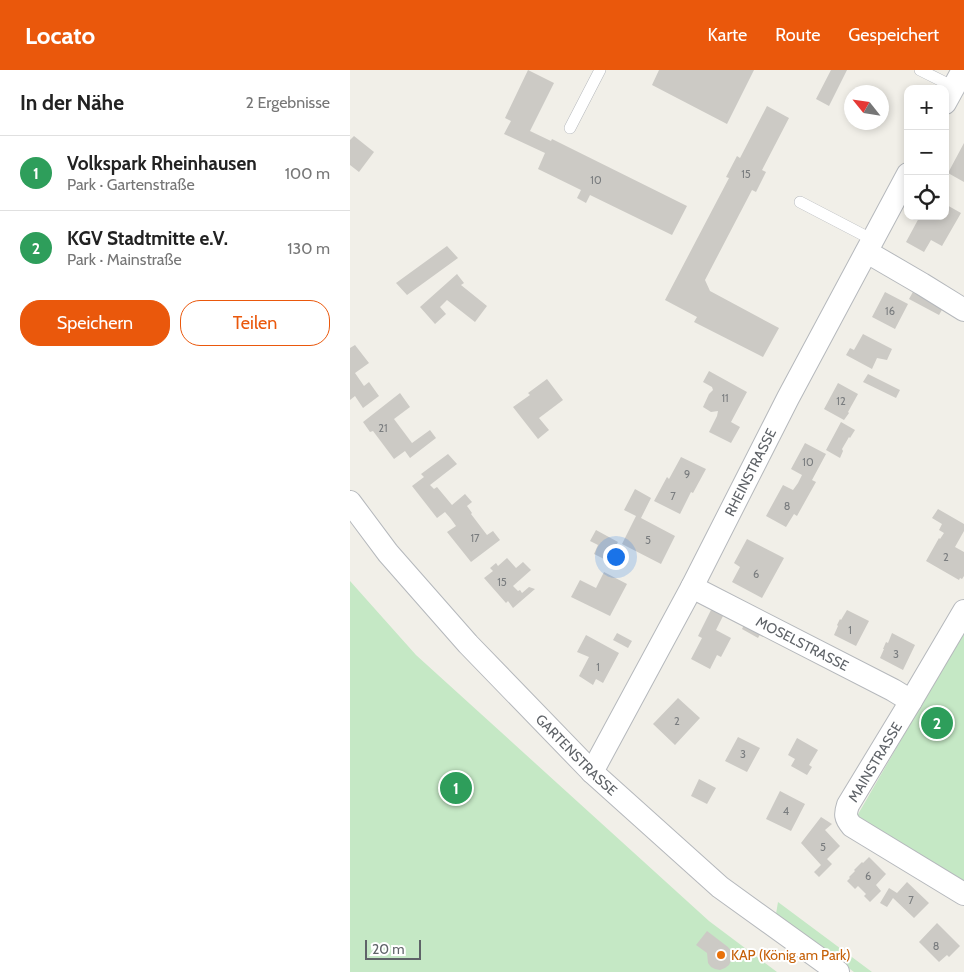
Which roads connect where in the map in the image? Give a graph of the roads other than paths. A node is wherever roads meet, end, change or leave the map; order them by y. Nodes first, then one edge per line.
1 (600, 70) edge
2 (920, 70) edge
3 (954, 87) edge
4 (570, 128) dead end
5 (907, 175) edge
6 (800, 202) dead end
7 (870, 246) junction
8 (964, 310) edge
9 (350, 502) edge
10 (692, 587) junction
11 (964, 611) edge
12 (911, 701) junction
13 (592, 772) junction
14 (964, 894) edge
15 (838, 972) edge

1 - 4 lane
2 - 3 lane
5 - 7 street, RHEINSTRASSE
6 - 7 lane
7 - 8 street
7 - 10 street, RHEINSTRASSE
9 - 13 street, GARTENSTRASSE
10 - 12 street, MOSELSTRASSE
10 - 13 street, RHEINSTRASSE
11 - 12 street, MAINSTRASSE
12 - 14 street, MAINSTRASSE
13 - 15 street, GARTENSTRASSE

